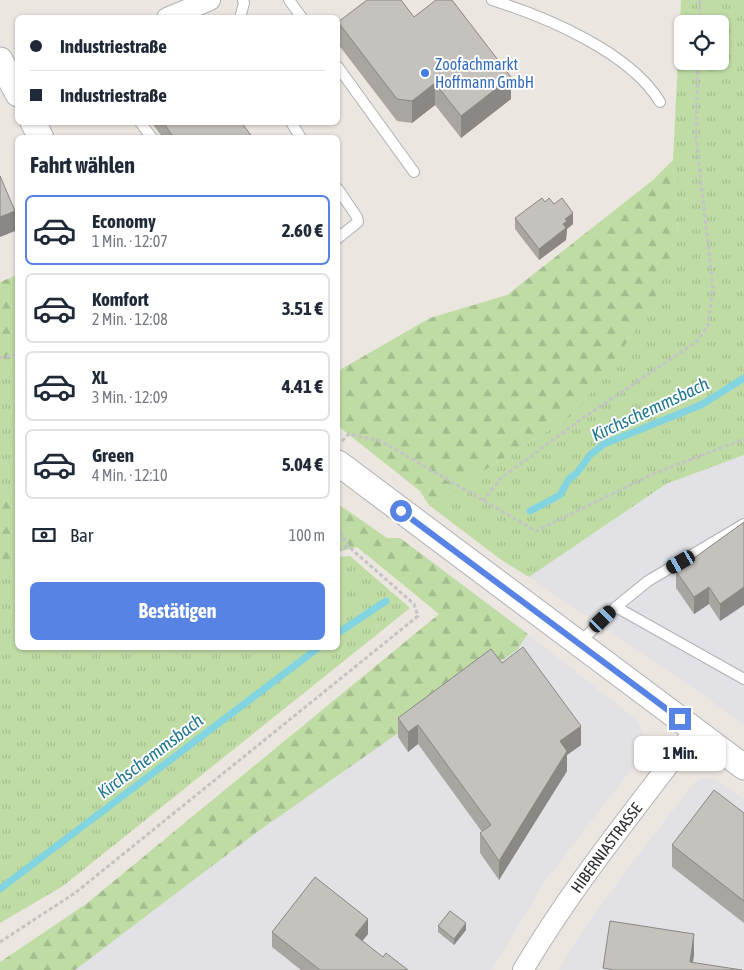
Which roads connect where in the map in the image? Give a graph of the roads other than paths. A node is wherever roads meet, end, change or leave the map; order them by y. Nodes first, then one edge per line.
1 (210, 0) edge
2 (243, 0) edge
3 (289, 0) edge
4 (492, 0) edge
5 (174, 15) edge
6 (241, 15) edge
7 (300, 15) edge
8 (340, 70) edge
9 (660, 102) dead end
10 (414, 172) dead end
11 (340, 192) edge
12 (340, 236) edge
13 (340, 466) edge
14 (744, 524) edge
15 (616, 607) junction
16 (578, 644) junction
17 (744, 678) edge
18 (694, 730) junction
19 (744, 767) edge
20 (524, 970) edge

1 - 5 street
2 - 6 lane
3 - 7 lane
4 - 9 lane
8 - 10 lane
11 - 12 lane
13 - 16 street
14 - 15 lane
15 - 16 lane
15 - 17 lane
16 - 18 street
18 - 19 street
18 - 20 street, HIBERNIASTRASSE

